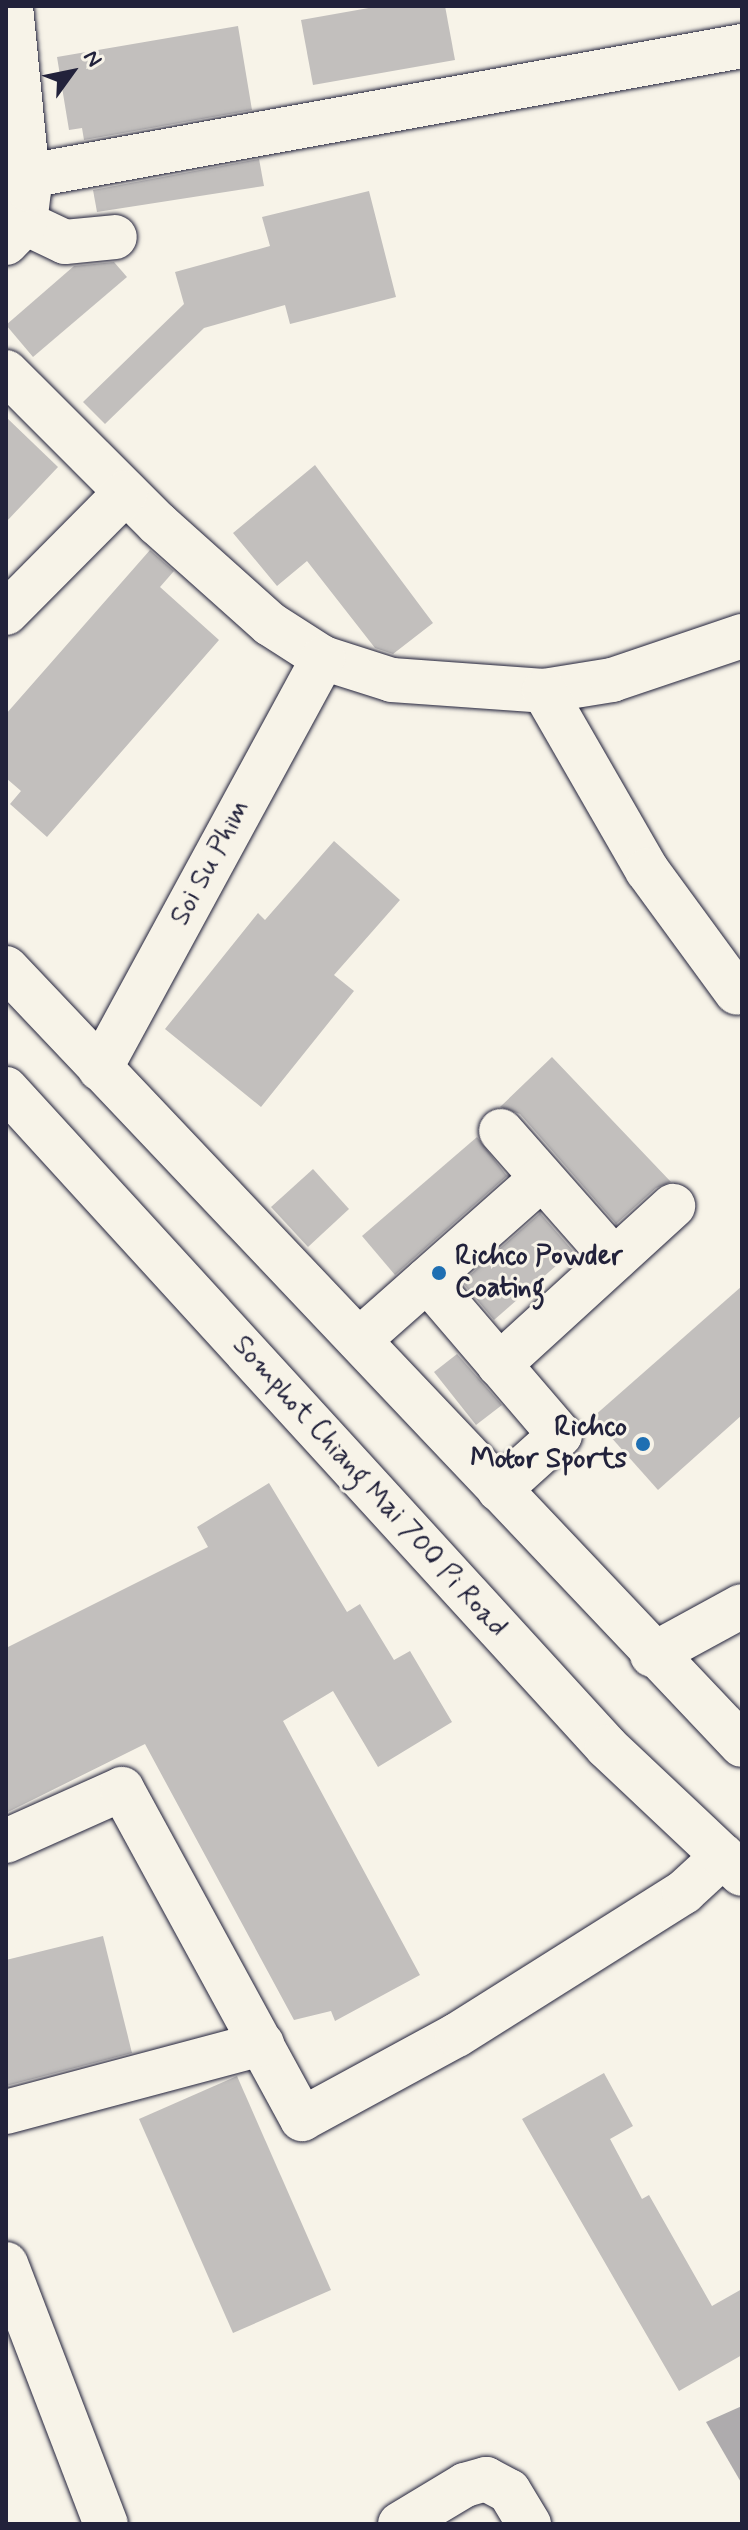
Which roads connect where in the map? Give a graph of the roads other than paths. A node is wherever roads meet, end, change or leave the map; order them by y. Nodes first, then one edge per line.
1 (11, 6) edge
2 (742, 46) edge
3 (28, 176) junction
4 (15, 233) edge
5 (115, 237) dead end
6 (6, 372) edge
7 (126, 492) junction
8 (6, 613) edge
9 (742, 636) edge
10 (323, 658) junction
11 (544, 691) junction
12 (6, 968) edge
13 (737, 993) dead end
14 (100, 1069) junction
15 (6, 1089) edge
16 (501, 1131) dead end
17 (542, 1178) junction
18 (673, 1206) dead end
19 (614, 1259) junction
20 (427, 1280) junction
21 (359, 1340) junction
22 (499, 1365) junction
23 (499, 1490) junction
24 (742, 1606) edge
25 (652, 1655) junction
26 (742, 1745) edge
27 (6, 1841) edge
28 (732, 1865) edge
29 (262, 2044) junction
30 (6, 2112) edge
31 (6, 2264) edge
32 (106, 2524) edge
33 (400, 2524) edge
34 (529, 2524) edge

1 - 3 street
2 - 3 street
3 - 4 street
4 - 5 street
6 - 7 street
7 - 8 street
7 - 10 street
9 - 11 street
10 - 11 street
10 - 14 street, Soi Su Phim
11 - 13 street
12 - 14 street
14 - 21 street
15 - 28 street, Somphot Chiang Mai 700 Pi Road
16 - 17 street
17 - 19 street
17 - 20 street
18 - 19 street
19 - 22 street
20 - 21 street
20 - 22 street
21 - 23 street
22 - 23 street
23 - 25 street
24 - 25 street
25 - 26 street
27 - 29 street
28 - 29 street
29 - 30 street
31 - 32 street
33 - 34 street

